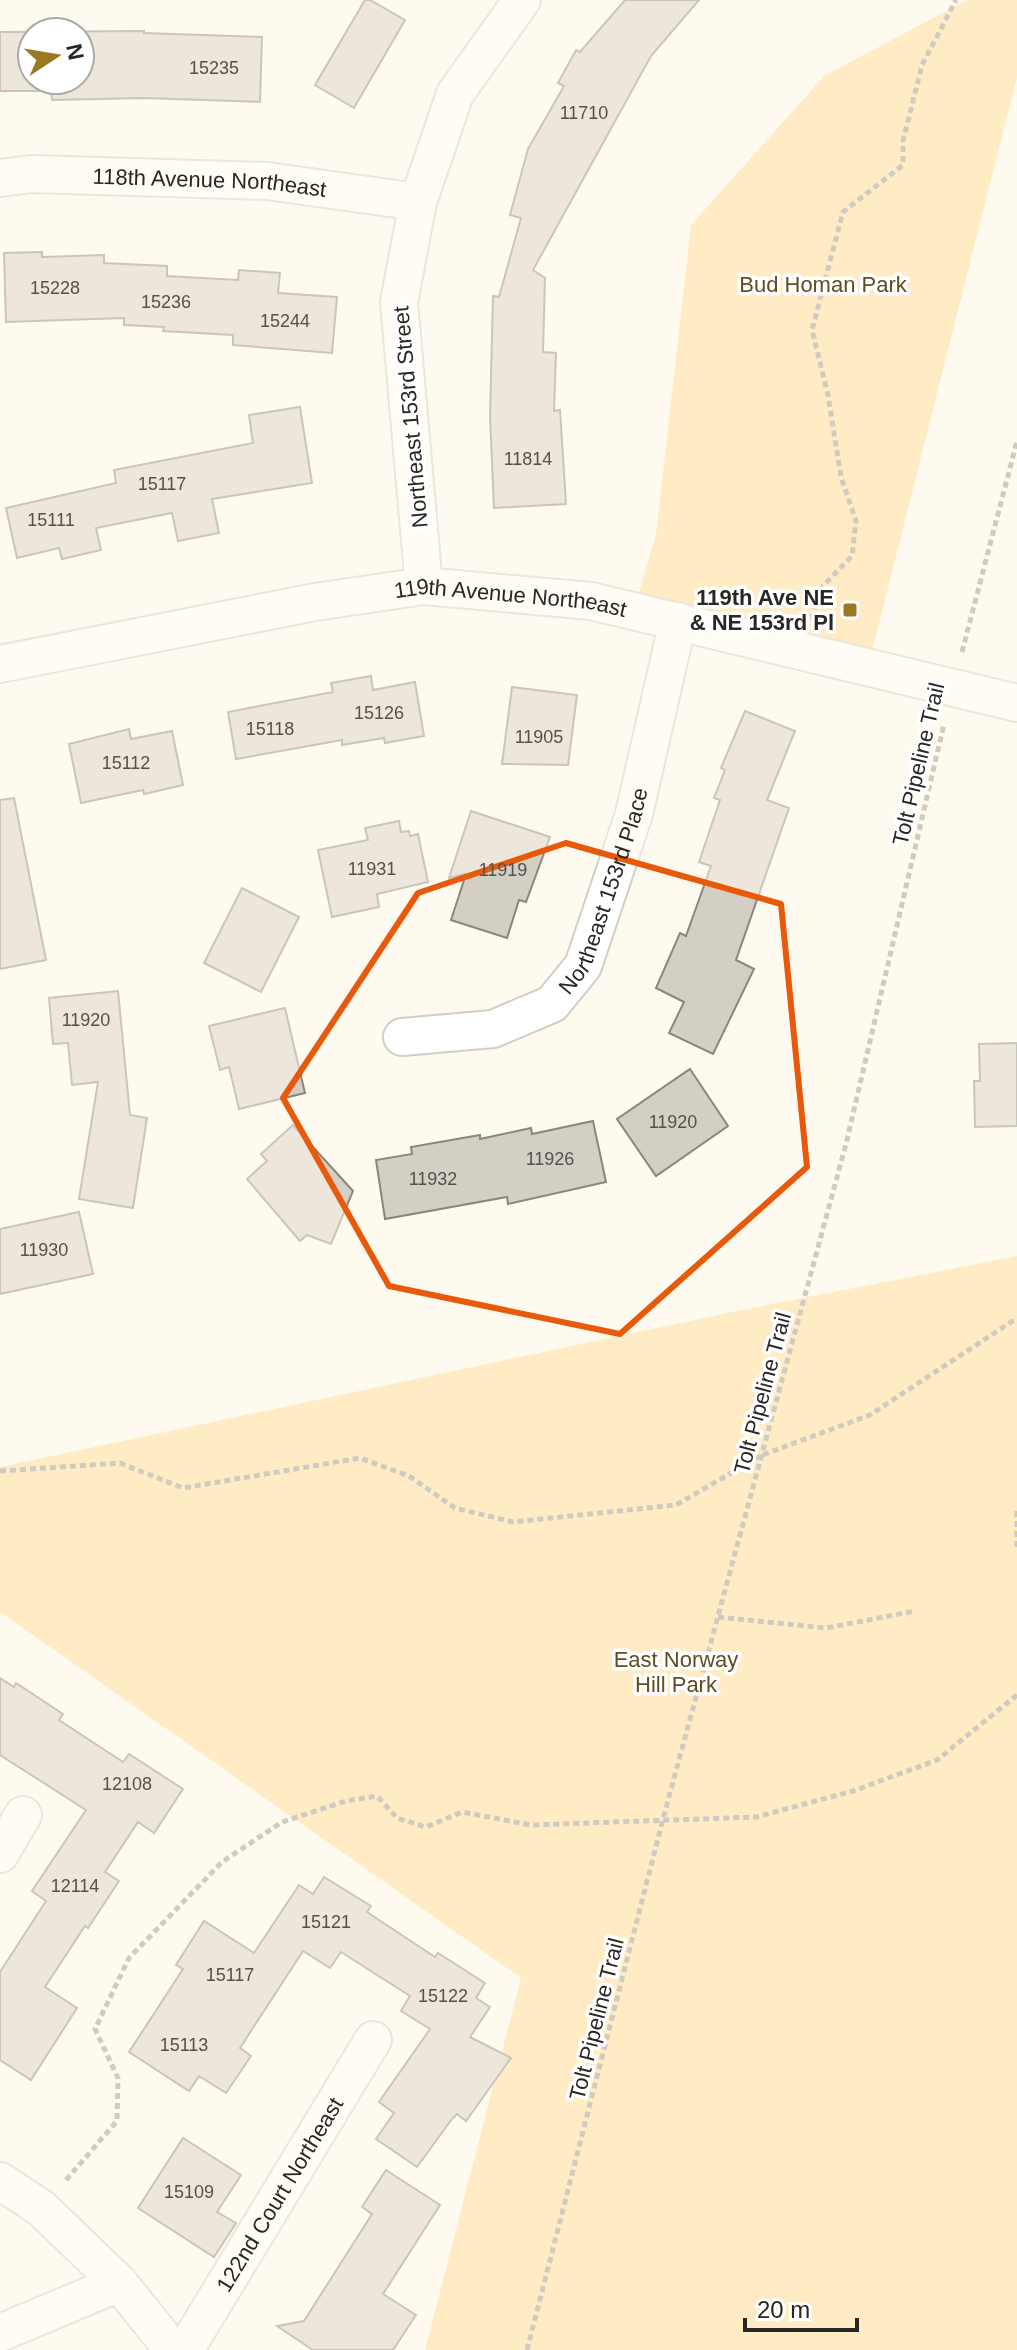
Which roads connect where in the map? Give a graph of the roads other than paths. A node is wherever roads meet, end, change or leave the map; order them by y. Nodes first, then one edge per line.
1 (522, 0) edge
2 (0, 178) edge
3 (418, 202) junction
4 (424, 586) junction
5 (678, 621) junction
6 (0, 664) edge
7 (1017, 703) edge
8 (402, 1037) dead end
9 (23, 1815) dead end
10 (0, 1854) edge
11 (373, 2040) dead end
12 (0, 2181) edge
13 (119, 2283) junction
14 (0, 2333) edge
15 (173, 2350) edge
16 (185, 2350) edge

1 - 3 street, Northeast 153rd Street
2 - 3 street, 118th Avenue Northeast
3 - 4 street, Northeast 153rd Street
4 - 5 street, 119th Avenue Northeast
4 - 6 street, 119th Avenue Northeast
5 - 7 street, 119th Avenue Northeast
5 - 8 street, Northeast 153rd Place
9 - 10 street
11 - 16 street, 122nd Court Northeast
12 - 13 street
13 - 14 street
13 - 15 street

